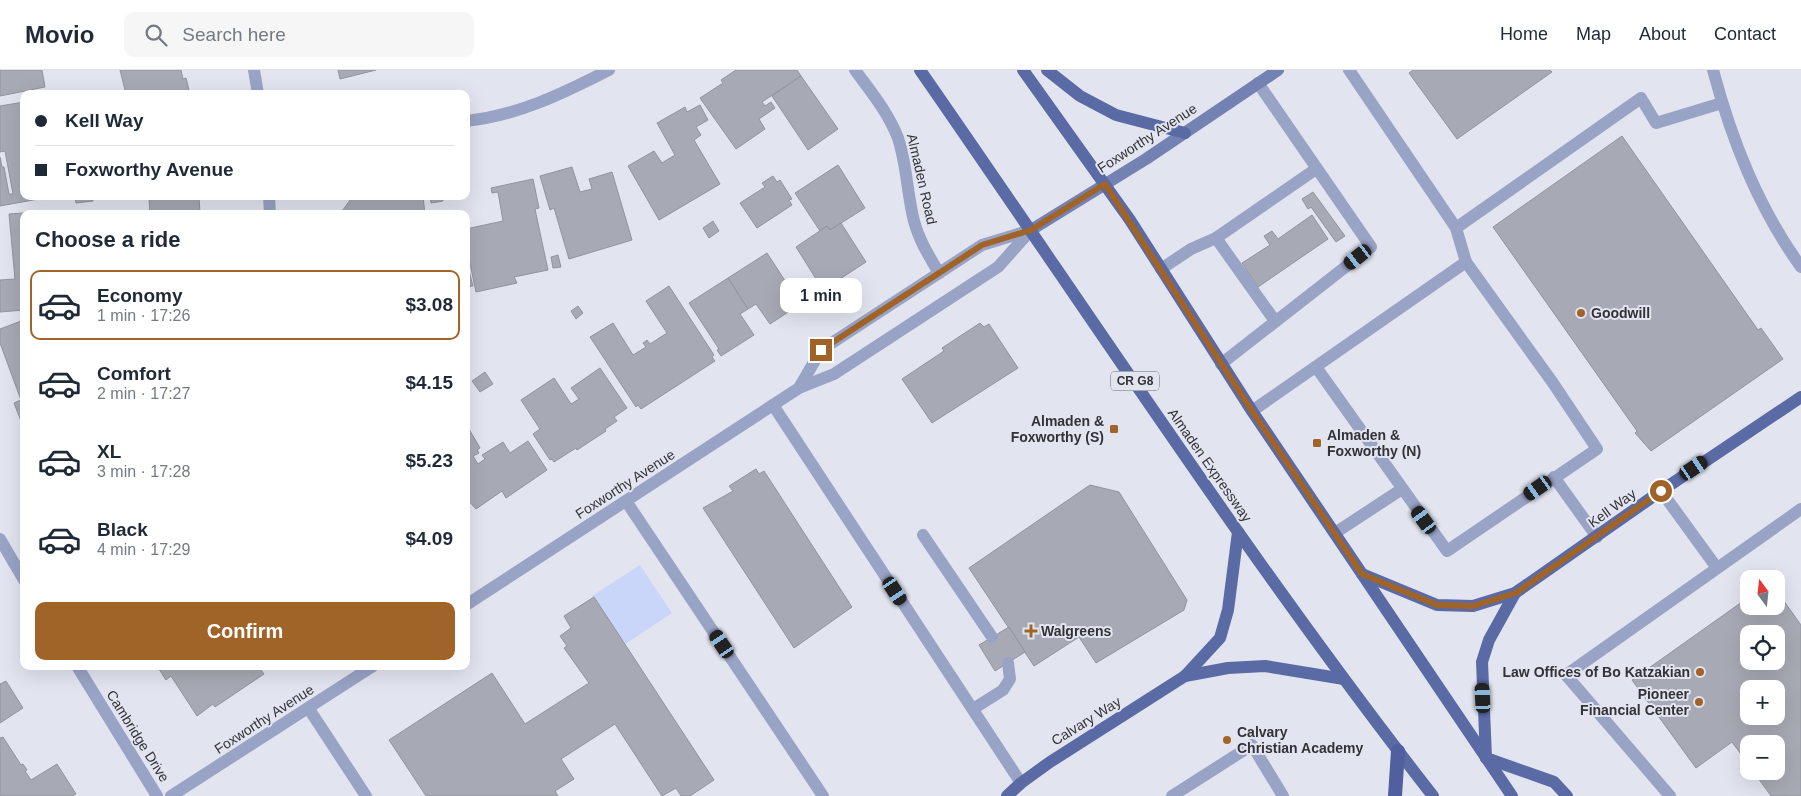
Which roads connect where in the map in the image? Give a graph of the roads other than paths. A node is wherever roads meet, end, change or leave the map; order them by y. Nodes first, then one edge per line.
1 (254, 70) edge
2 (609, 70) edge
3 (855, 70) edge
4 (920, 70) edge
5 (1023, 70) edge
6 (1047, 70) edge
7 (1278, 70) edge
8 (1349, 70) edge
9 (1713, 70) edge
10 (1258, 83) junction
11 (257, 90) edge
12 (1722, 103) junction
13 (470, 121) edge
14 (1185, 132) junction
15 (1316, 169) junction
16 (1105, 184) junction
17 (1456, 228) junction
18 (1031, 230) junction
19 (1216, 238) junction
20 (1466, 262) junction
21 (1801, 267) edge
22 (1161, 269) junction
23 (939, 273) junction
24 (1275, 321) junction
25 (1221, 364) junction
26 (1316, 367) junction
27 (799, 388) junction
28 (1801, 397) edge
29 (772, 405) junction
30 (1252, 411) junction
31 (1554, 477) junction
32 (1402, 489) junction
33 (1661, 491) junction
34 (626, 501) junction
35 (1801, 508) edge
36 (1238, 532) junction
37 (1335, 532) junction
38 (923, 535) dead end
39 (1596, 537) junction
40 (0, 539) edge
41 (1717, 568) junction
42 (20, 573) edge
43 (1362, 574) junction
44 (1516, 593) junction
45 (470, 602) edge
46 (992, 637) dead end
47 (1008, 663) dead end
48 (79, 670) edge
49 (367, 670) edge
50 (1185, 676) junction
51 (1344, 679) junction
52 (308, 708) junction
53 (973, 709) junction
54 (1398, 751) junction
55 (1486, 758) junction
56 (1021, 783) junction
57 (157, 796) edge
58 (171, 796) edge
59 (366, 796) edge
60 (823, 796) edge
61 (1007, 796) edge
62 (1172, 796) edge
63 (1283, 796) edge
64 (1394, 796) edge
65 (1433, 796) edge
66 (1512, 796) edge
67 (1567, 796) edge
68 (1670, 796) edge

1 - 11 street
2 - 13 street
3 - 23 street, Almaden Road
4 - 18 main road, Almaden Expressway / CR G8
5 - 16 main road
6 - 14 main road
7 - 10 main road, Foxworthy Avenue
8 - 17 street
9 - 12 street
10 - 14 main road, Foxworthy Avenue
10 - 15 street
12 - 17 street
12 - 21 street
14 - 16 main road, Foxworthy Avenue
15 - 19 street
15 - 24 street
16 - 18 main road, Foxworthy Avenue
16 - 22 main road
17 - 20 street
18 - 23 street, Foxworthy Avenue
18 - 27 street, Foxworthy Avenue
18 - 36 main road, Almaden Expressway / CR G8
19 - 22 street
19 - 24 street
20 - 26 street
20 - 31 street
22 - 25 main road
23 - 27 street, Foxworthy Avenue
24 - 25 street
25 - 30 main road
26 - 30 street
26 - 32 street
27 - 29 street, Foxworthy Avenue
28 - 33 main road, Kell Way
29 - 34 street, Foxworthy Avenue
29 - 53 street
30 - 37 main road
31 - 32 street
31 - 39 street
32 - 37 street
33 - 39 main road, Kell Way
33 - 41 street
34 - 45 street, Foxworthy Avenue
34 - 60 street
35 - 41 street
36 - 50 main road
36 - 51 main road, Almaden Expressway / CR G8
37 - 43 main road
38 - 46 street
39 - 44 main road, Kell Way
40 - 42 street
41 - 68 street
43 - 44 main road
43 - 55 main road
44 - 55 main road
47 - 53 street
48 - 57 street, Cambridge Drive
49 - 52 street, Foxworthy Avenue
50 - 51 main road
50 - 56 main road, Calvary Way
51 - 54 main road, Almaden Expressway / CR G8
52 - 58 street, Foxworthy Avenue
52 - 59 street
53 - 56 street
54 - 64 highway
54 - 65 main road, Almaden Expressway / CR G8
55 - 66 main road
55 - 67 main road
56 - 61 main road, Calvary Way
62 - 63 street

